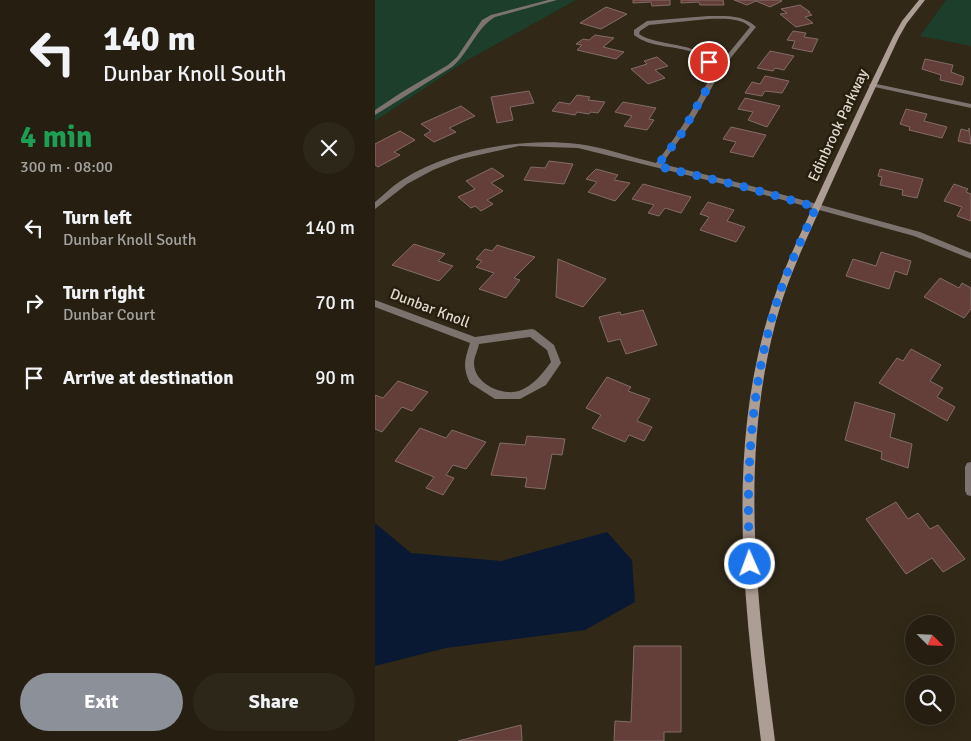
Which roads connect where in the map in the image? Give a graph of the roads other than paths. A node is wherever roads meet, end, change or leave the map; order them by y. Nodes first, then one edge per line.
1 (554, 0) edge
2 (922, 0) edge
3 (712, 80) junction
4 (872, 85) junction
5 (971, 106) edge
6 (375, 113) edge
7 (657, 166) junction
8 (375, 206) edge
9 (816, 207) junction
10 (971, 256) edge
11 (375, 302) edge
12 (475, 341) junction
13 (971, 467) edge
14 (971, 491) edge
15 (769, 741) edge

1 - 6 street
2 - 4 street, Edinbrook Parkway
3 - 3 street
3 - 7 street
4 - 5 street
4 - 9 street, Edinbrook Parkway
7 - 8 street
7 - 9 street
9 - 10 street
9 - 15 street, Edinbrook Parkway
11 - 12 street, Dunbar Knoll
12 - 12 street, Dunbar Knoll
13 - 14 street

